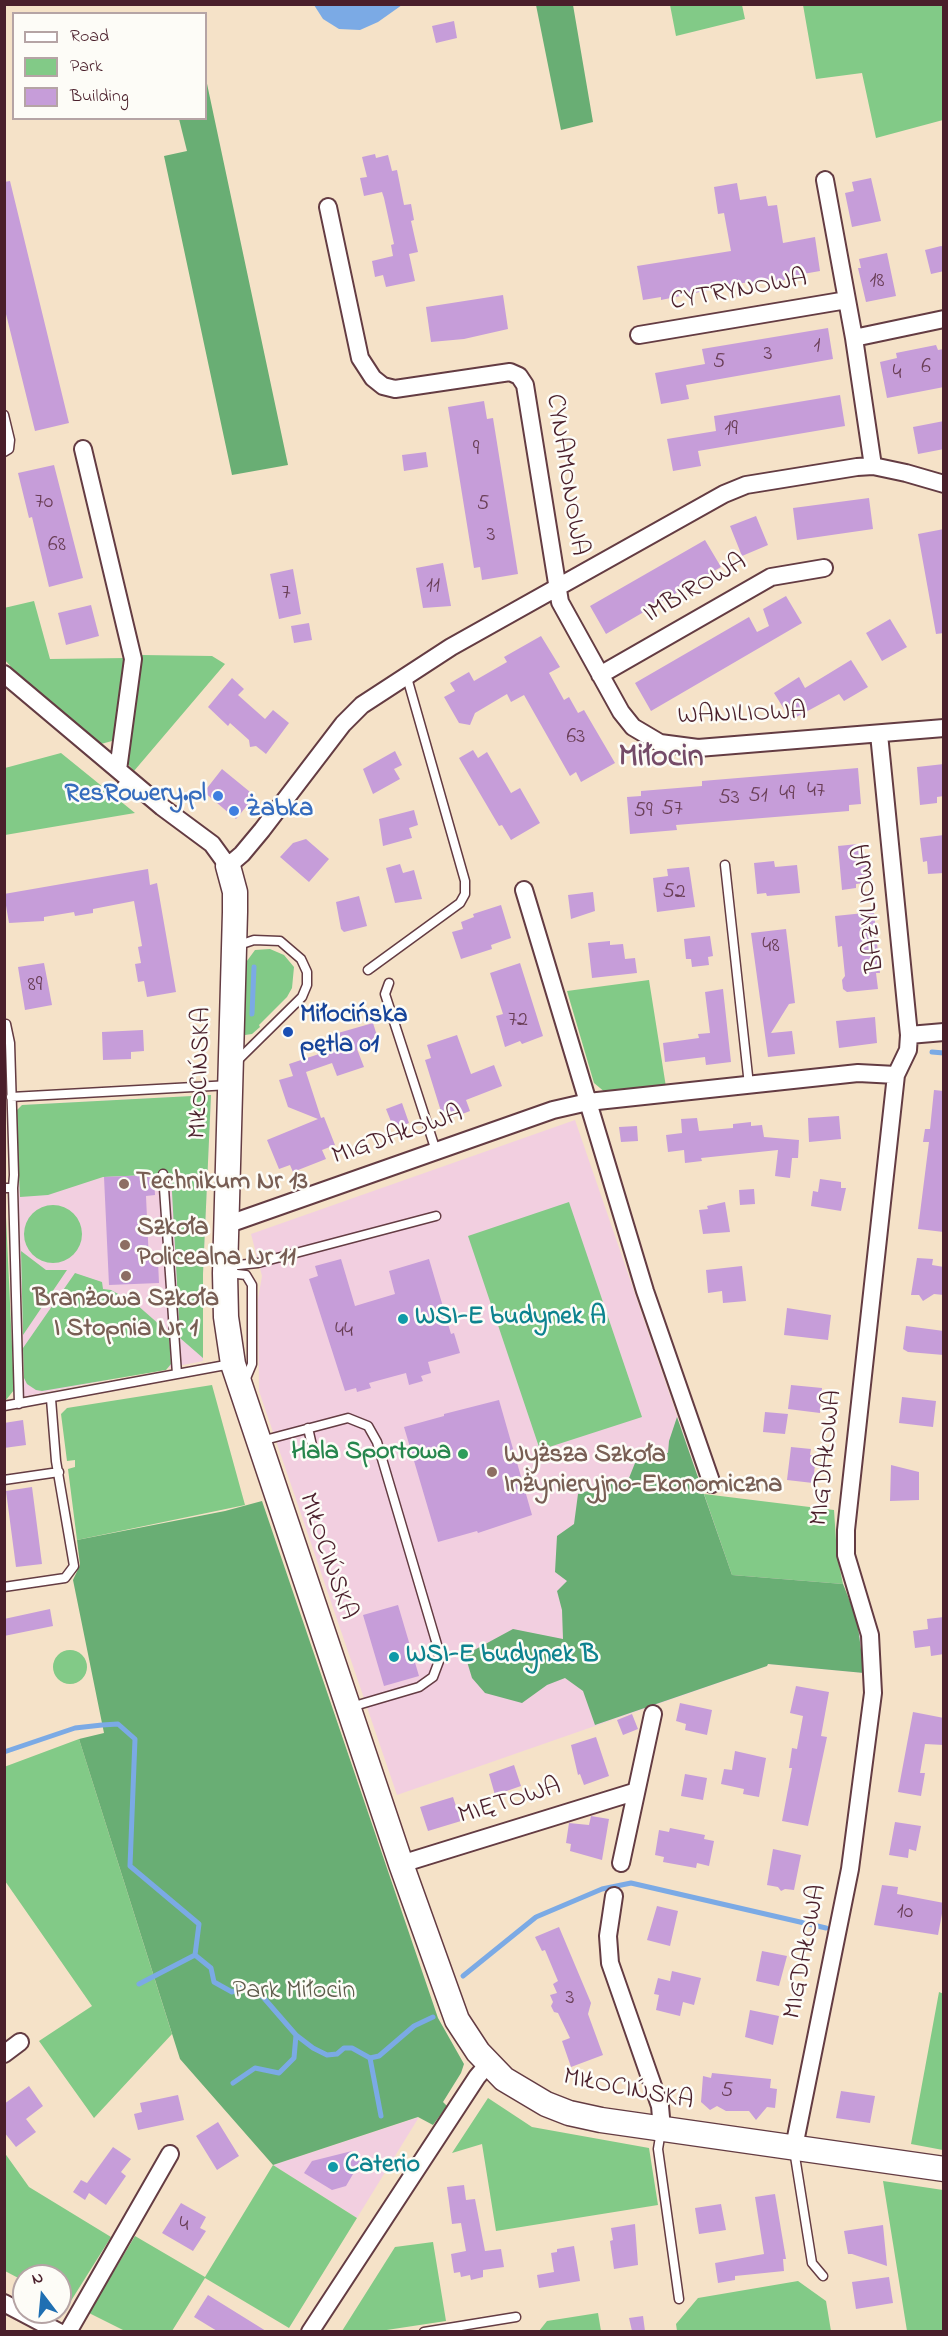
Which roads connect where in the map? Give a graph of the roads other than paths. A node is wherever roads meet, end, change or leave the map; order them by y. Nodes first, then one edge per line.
1 (825, 180) dead end
2 (328, 207) dead end
3 (847, 300) junction
4 (944, 319) edge
5 (639, 335) dead end
6 (854, 338) junction
7 (4, 415) edge
8 (83, 448) dead end
9 (4, 452) edge
10 (873, 466) junction
11 (944, 484) edge
12 (824, 568) dead end
13 (556, 589) junction
14 (4, 674) edge
15 (406, 674) junction
16 (600, 675) junction
17 (944, 728) edge
18 (879, 734) junction
19 (123, 774) junction
20 (112, 796) dead end
21 (725, 864) dead end
22 (228, 866) junction
23 (524, 890) dead end
24 (234, 946) junction
25 (368, 970) dead end
26 (389, 983) dead end
27 (6, 1024) edge
28 (944, 1032) edge
29 (909, 1035) junction
30 (896, 1075) junction
31 (231, 1076) junction
32 (749, 1085) junction
33 (11, 1097) junction
34 (588, 1102) junction
35 (436, 1151) junction
36 (163, 1174) dead end
37 (9, 1188) edge
38 (436, 1216) dead end
39 (226, 1225) junction
40 (225, 1270) junction
41 (233, 1364) junction
42 (177, 1374) junction
43 (240, 1388) junction
44 (51, 1399) junction
45 (19, 1404) junction
46 (4, 1407) edge
47 (308, 1428) junction
48 (257, 1442) junction
49 (313, 1450) dead end
50 (59, 1472) junction
51 (4, 1480) edge
52 (712, 1484) dead end
53 (4, 1587) edge
54 (348, 1708) junction
55 (653, 1714) dead end
56 (634, 1792) junction
57 (621, 1863) dead end
58 (401, 1864) junction
59 (614, 1896) dead end
60 (20, 2042) dead end
61 (4, 2054) edge
62 (488, 2064) junction
63 (662, 2129) junction
64 (794, 2147) junction
65 (170, 2154) dead end
66 (944, 2169) edge
67 (823, 2276) dead end
68 (679, 2300) dead end
69 (4, 2303) edge
70 (516, 2318) dead end
71 (59, 2331) edge
72 (68, 2331) edge
73 (309, 2331) edge
74 (424, 2331) edge

1 - 3 street, CYTRYNOWA
2 - 13 street, CYNAMONOWA
3 - 5 street, CYTRYNOWA
3 - 6 street, CYTRYNOWA
4 - 6 street
6 - 10 street, CYTRYNOWA
7 - 9 lane
8 - 19 street
10 - 11 street
10 - 13 street
12 - 16 street, IMBIROWA
13 - 15 street
13 - 16 street, WANILIOWA
14 - 19 street, MIŁOCIŃSKA
15 - 22 street
15 - 25 lane
16 - 18 street, WANILIOWA
17 - 18 street, WANILIOWA
18 - 29 street, BAZYLIOWA
19 - 20 lane
19 - 22 street, MIŁOCIŃSKA
21 - 32 lane
22 - 24 street, MIŁOCIŃSKA
23 - 34 street
24 - 31 street, MIŁOCIŃSKA
24 - 31 lane
26 - 35 lane
27 - 33 lane
28 - 29 street
29 - 30 street, BAZYLIOWA
30 - 32 street, MIGDAŁOWA
30 - 64 street, MIGDAŁOWA
31 - 33 lane
31 - 39 street, MIŁOCIŃSKA
32 - 34 street, MIGDAŁOWA
33 - 37 lane
34 - 35 street, MIGDAŁOWA
34 - 52 street
35 - 39 street, MIGDAŁOWA
36 - 42 lane
37 - 45 lane
38 - 40 lane
39 - 40 street, MIŁOCIŃSKA
40 - 41 street, MIŁOCIŃSKA
40 - 43 lane
41 - 42 lane
41 - 43 street, MIŁOCIŃSKA
42 - 44 lane
43 - 48 street, MIŁOCIŃSKA
44 - 45 lane
44 - 50 lane
45 - 46 lane
47 - 48 lane
47 - 49 lane
47 - 54 lane
48 - 54 street, MIŁOCIŃSKA
50 - 51 lane
50 - 53 lane
54 - 58 street, MIŁOCIŃSKA
55 - 56 street
56 - 57 street
56 - 58 street, MIĘTOWA
58 - 62 street, MIŁOCIŃSKA
59 - 63 street
60 - 61 street
62 - 63 street, MIŁOCIŃSKA
62 - 73 street
63 - 64 street, MIŁOCIŃSKA
63 - 68 lane
64 - 66 street, MIŁOCIŃSKA
64 - 67 lane
65 - 72 street
69 - 71 street
70 - 74 lane

